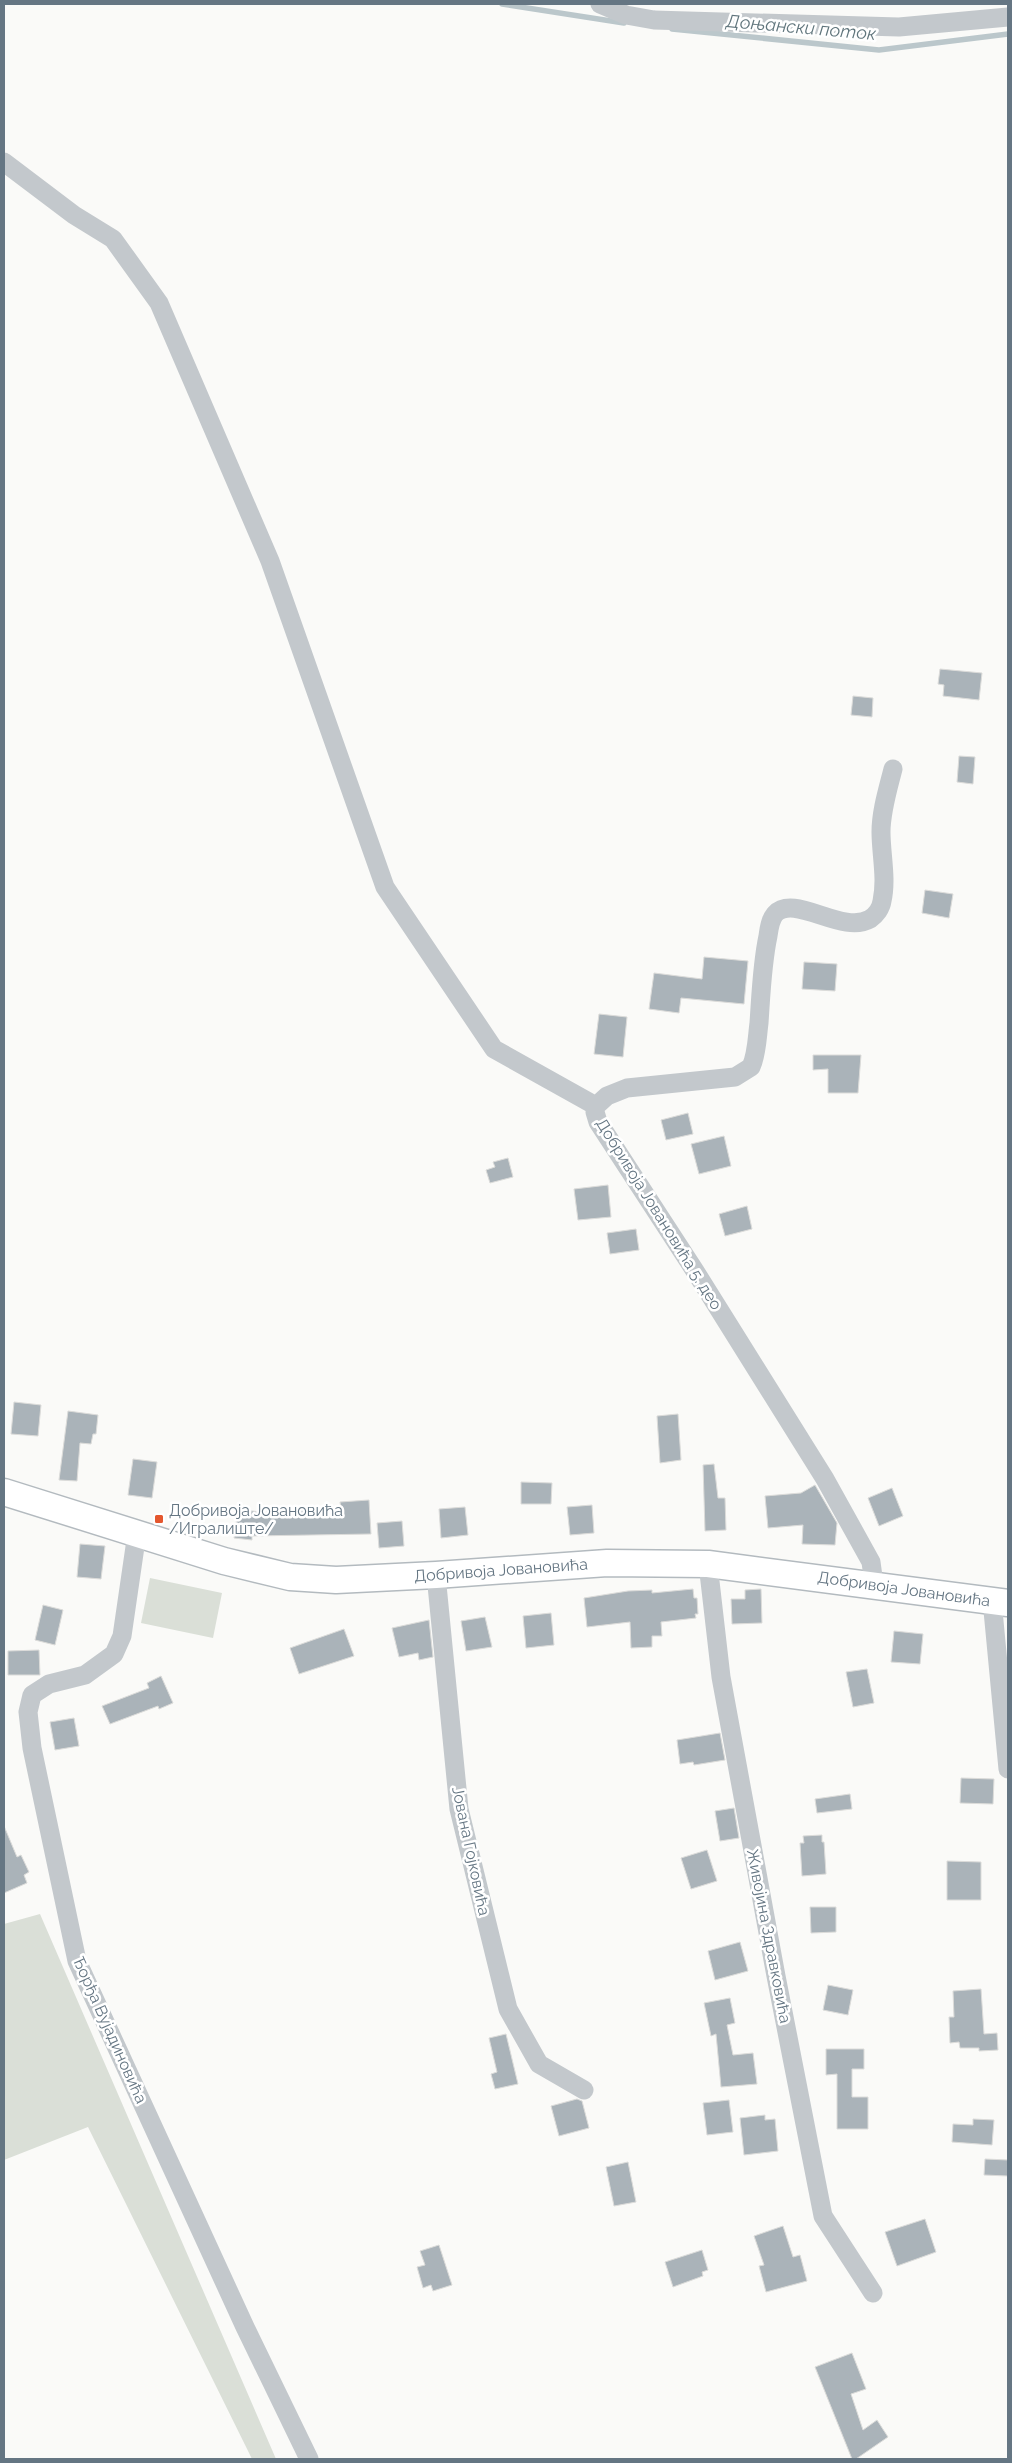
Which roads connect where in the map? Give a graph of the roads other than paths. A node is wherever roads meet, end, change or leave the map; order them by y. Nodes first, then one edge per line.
1 (600, 4) edge
2 (1008, 17) edge
3 (4, 162) edge
4 (893, 769) dead end
5 (596, 1106) junction
6 (4, 1492) edge
7 (137, 1533) junction
8 (708, 1564) junction
9 (436, 1575) junction
10 (874, 1584) junction
11 (1000, 1602) edge
12 (1008, 1769) edge
13 (584, 2090) dead end
14 (873, 2293) dead end
15 (309, 2459) edge

1 - 2 street
3 - 5 street
4 - 5 street, Добривоја Јовановића 5. део
5 - 10 street, Добривоја Јовановића 5. део
6 - 7 street, Добривоја Јовановића
7 - 9 street, Добривоја Јовановића
7 - 15 street, Ђорђа Вујадиновића
8 - 9 street, Добривоја Јовановића
8 - 10 street, Добривоја Јовановића
8 - 14 street, Живојина Здравковића
9 - 13 street, Јована Гојковића
10 - 11 street, Добривоја Јовановића
11 - 12 street

